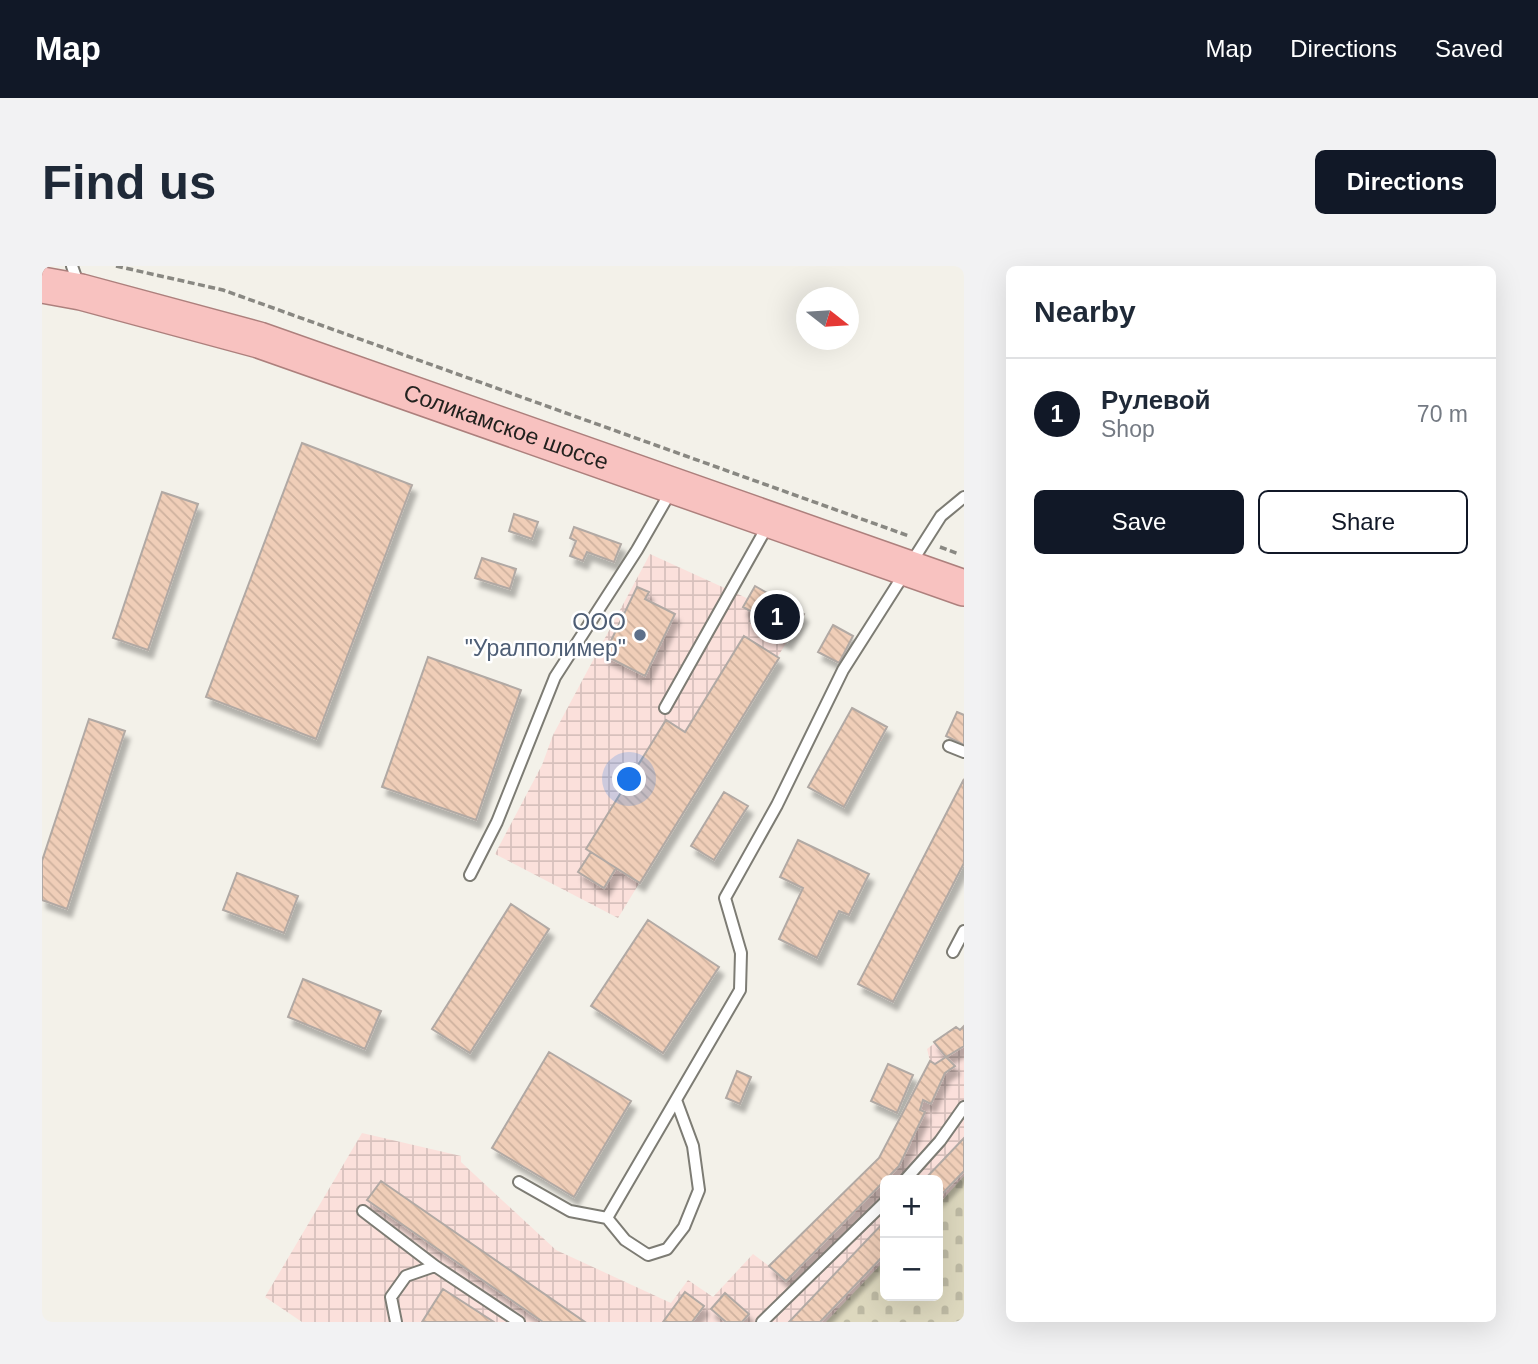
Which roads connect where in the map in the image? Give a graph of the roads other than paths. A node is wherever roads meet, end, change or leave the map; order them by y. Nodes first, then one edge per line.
1 (76, 279) edge
2 (42, 285) edge
3 (674, 486) junction
4 (964, 497) edge
5 (771, 519) junction
6 (916, 554) junction
7 (964, 588) edge
8 (665, 708) dead end
9 (949, 746) dead end
10 (964, 752) edge
11 (470, 875) dead end
12 (964, 931) edge
13 (953, 952) dead end
14 (676, 1100) junction
15 (964, 1107) edge
16 (909, 1175) edge
17 (519, 1182) dead end
18 (880, 1207) edge
19 (363, 1211) dead end
20 (607, 1218) junction
21 (435, 1265) junction
22 (396, 1322) edge
23 (519, 1322) edge
24 (762, 1322) edge

1 - 2 highway, Соликамское шоссе
1 - 3 highway, Соликамское шоссе
3 - 5 highway, Соликамское шоссе
3 - 11 lane
4 - 6 lane
5 - 6 highway, Соликамское шоссе
5 - 8 lane
6 - 7 highway, Соликамское шоссе
6 - 14 lane
9 - 10 lane
12 - 13 lane
14 - 20 lane
14 - 20 lane
15 - 16 lane
17 - 20 lane
18 - 24 lane
19 - 21 lane
21 - 22 lane
21 - 23 lane

